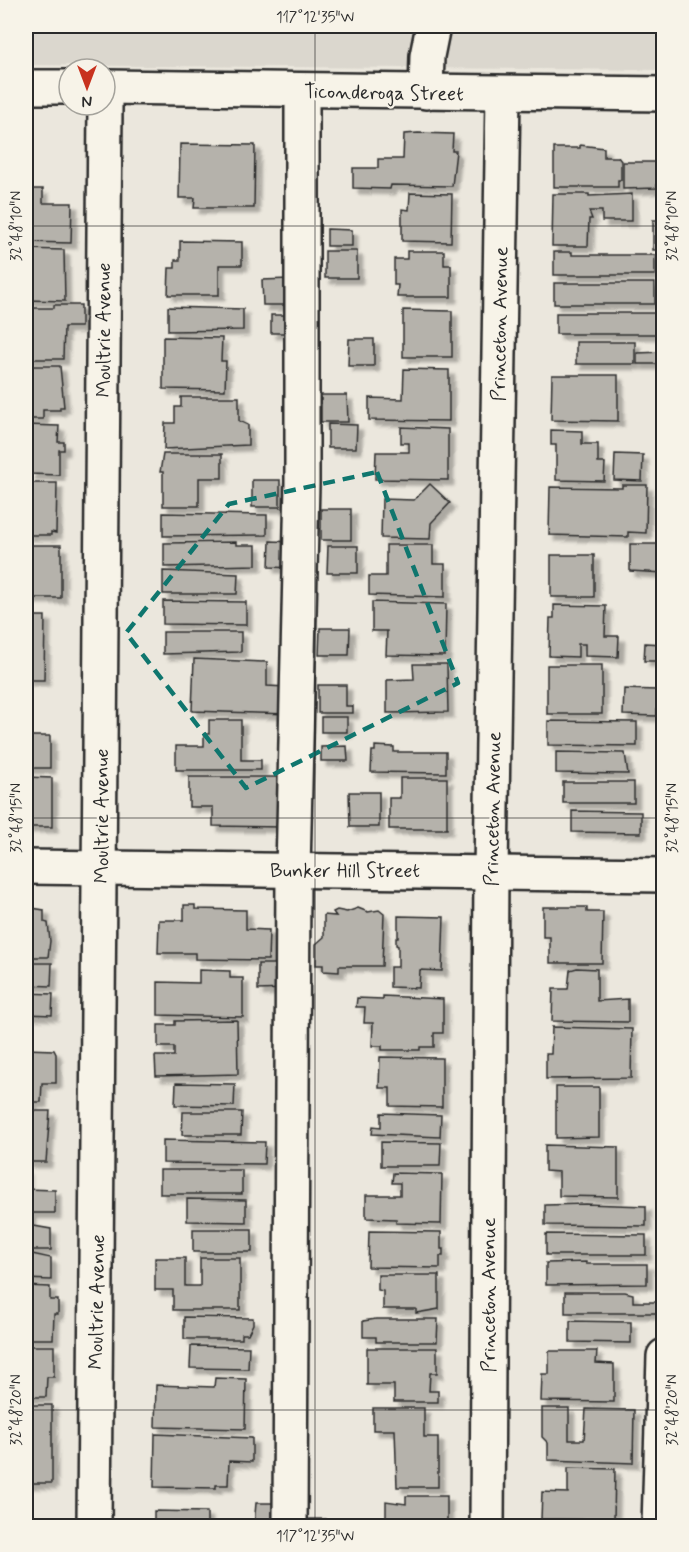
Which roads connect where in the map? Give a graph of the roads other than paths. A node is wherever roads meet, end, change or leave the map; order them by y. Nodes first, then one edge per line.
1 (433, 26) edge
2 (26, 87) edge
3 (57, 87) edge
4 (117, 87) edge
5 (302, 91) junction
6 (426, 92) junction
7 (503, 93) junction
8 (663, 94) edge
9 (105, 117) edge
10 (26, 867) edge
11 (101, 868) junction
12 (293, 870) junction
13 (491, 871) junction
14 (663, 875) edge
15 (663, 1356) edge
16 (94, 1527) edge
17 (290, 1527) edge
18 (487, 1527) edge
19 (659, 1527) edge

1 - 6 street
2 - 3 street
4 - 5 street, Ticonderoga Street
5 - 6 street, Ticonderoga Street
5 - 12 street
6 - 7 street, Ticonderoga Street
7 - 8 street, Ticonderoga Street
7 - 13 street, Princeton Avenue
9 - 11 street, Moultrie Avenue
10 - 11 street, Bunker Hill Street
11 - 12 street, Bunker Hill Street
11 - 16 street, Moultrie Avenue
12 - 13 street, Bunker Hill Street
12 - 17 street
13 - 14 street, Bunker Hill Street
13 - 18 street, Princeton Avenue
15 - 19 street

